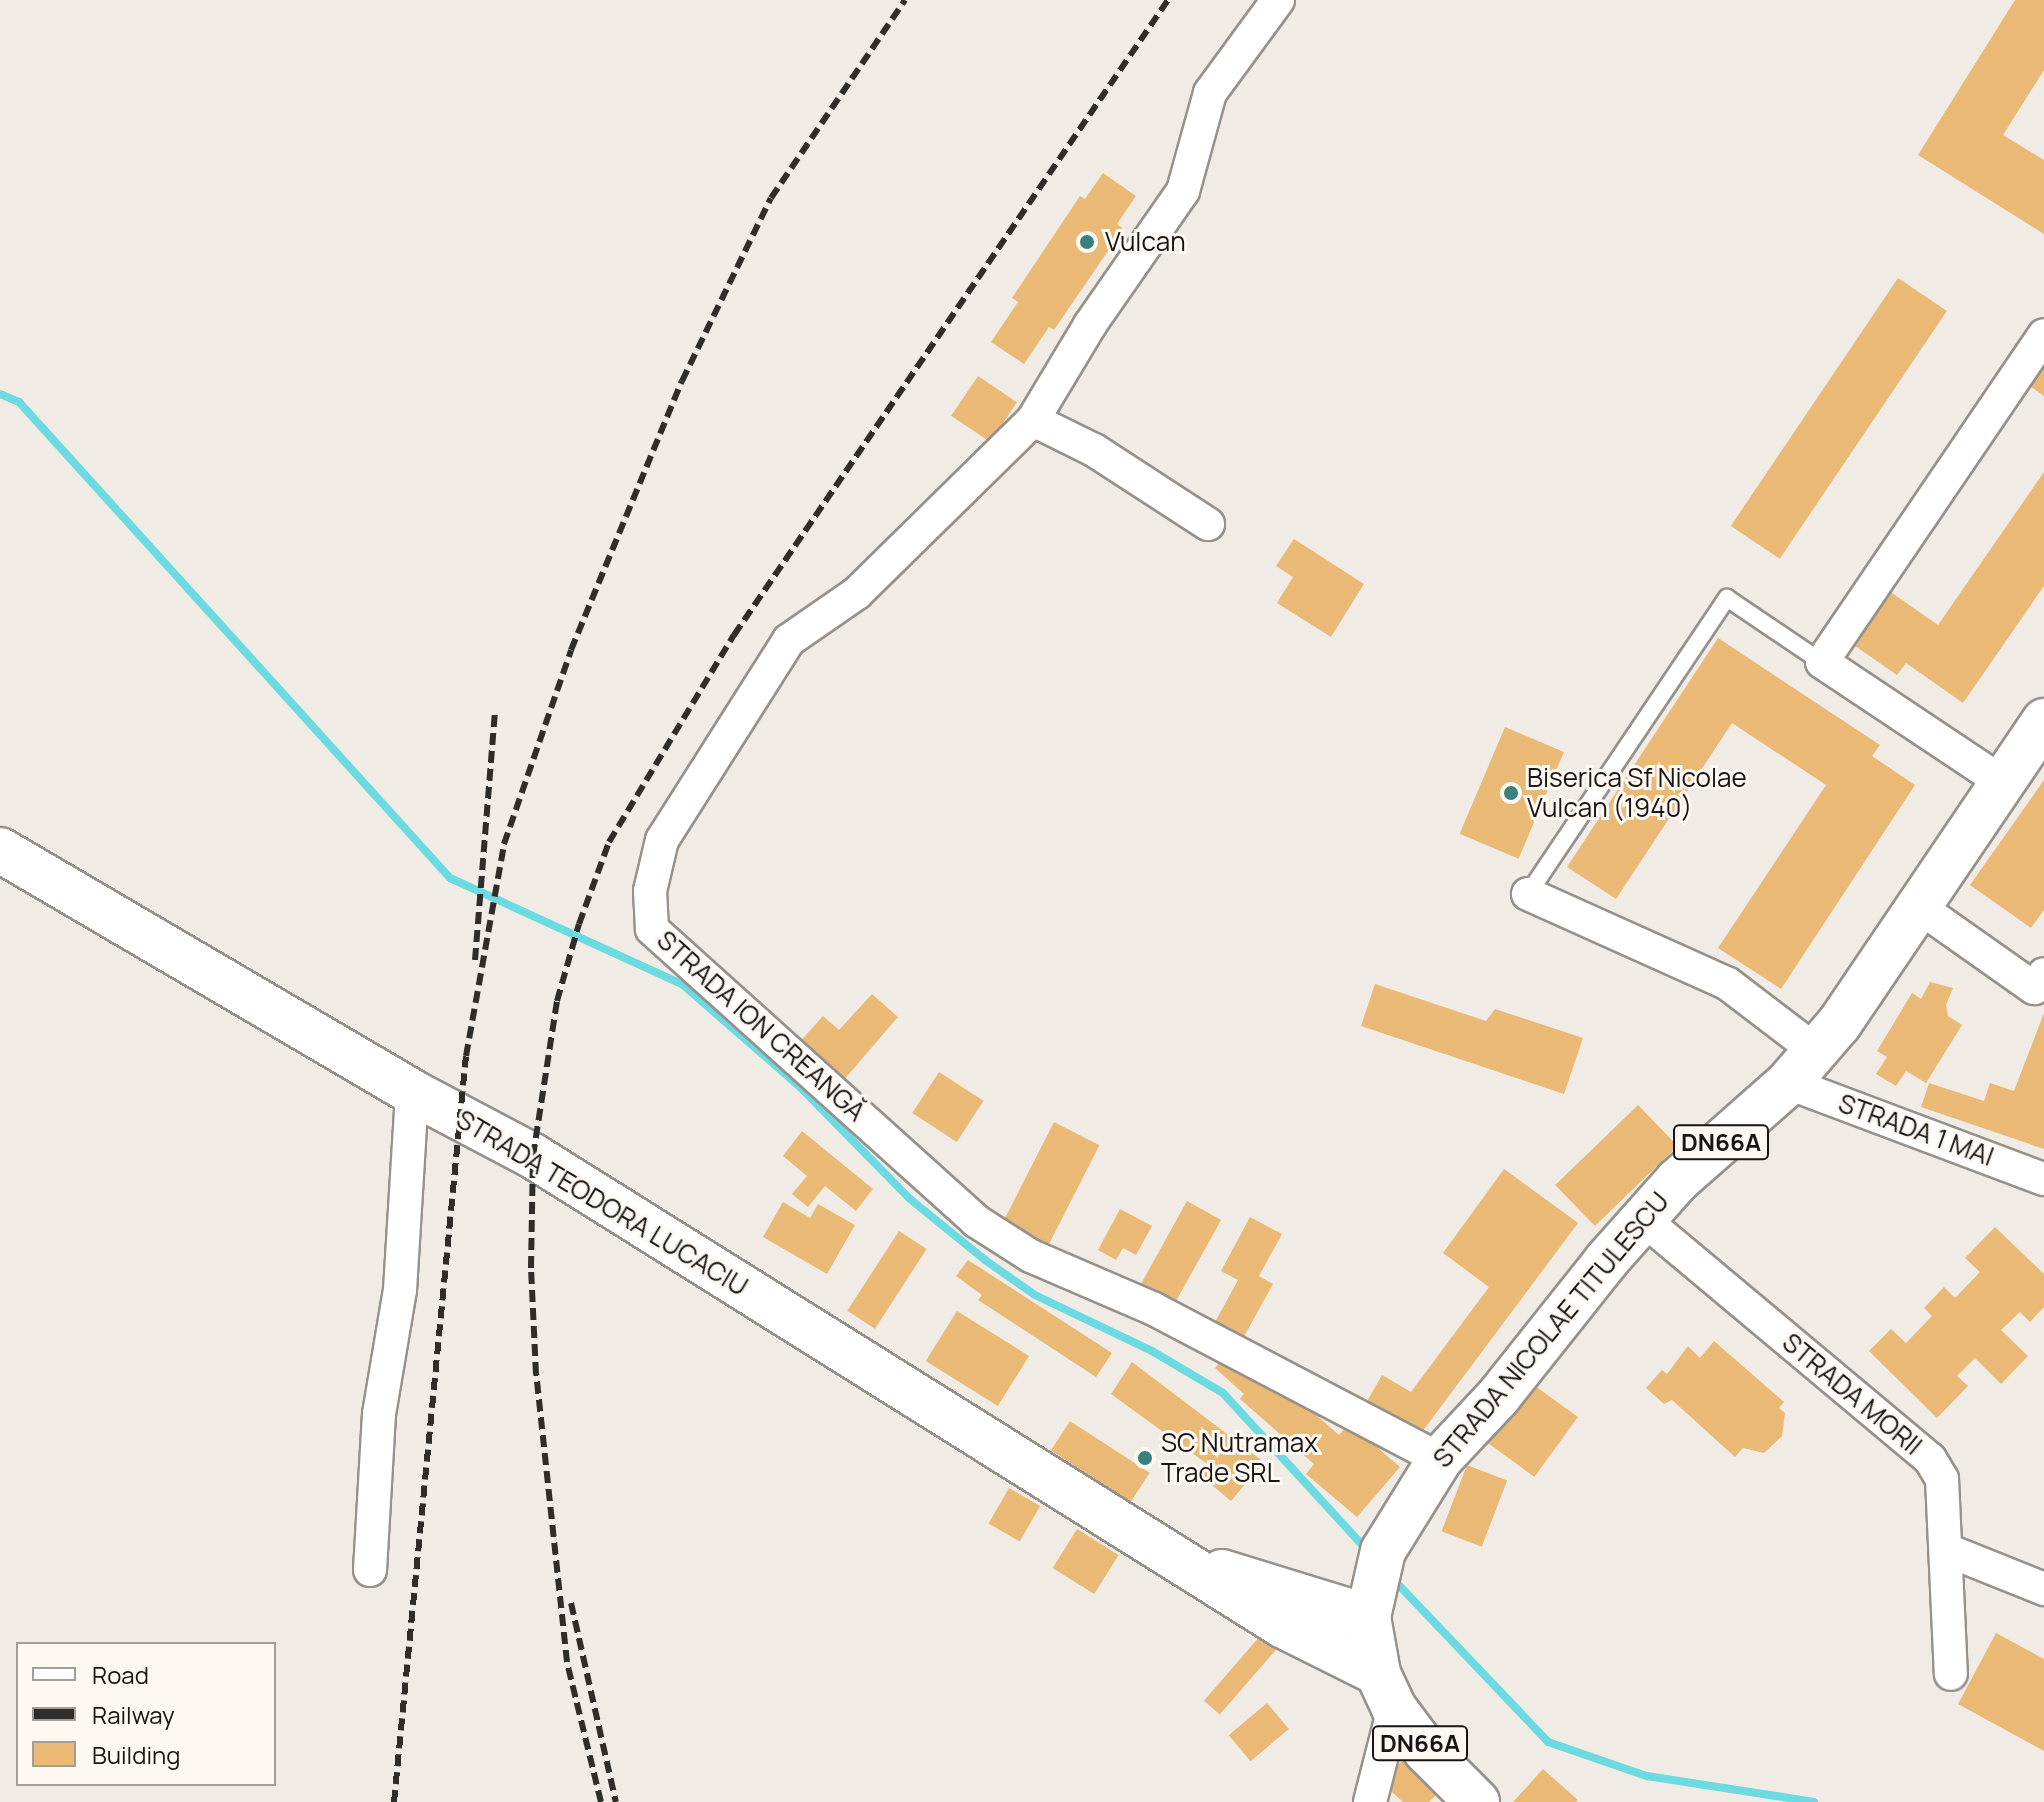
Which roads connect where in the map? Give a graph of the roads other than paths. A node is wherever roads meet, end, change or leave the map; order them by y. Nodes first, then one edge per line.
1 (1278, 0) edge
2 (2044, 335) edge
3 (1033, 420) junction
4 (1208, 524) dead end
5 (1822, 662) junction
6 (2044, 721) edge
7 (2002, 782) junction
8 (0, 850) edge
9 (1528, 894) joint
10 (1919, 907) junction
11 (2044, 974) edge
12 (1816, 1051) junction
13 (1788, 1083) junction
14 (412, 1092) junction
15 (2044, 1179) edge
16 (1643, 1219) junction
17 (1440, 1459) junction
18 (1947, 1550) junction
19 (1198, 1568) junction
20 (370, 1570) dead end
21 (2044, 1589) edge
22 (1368, 1617) junction
23 (1951, 1674) dead end
24 (1386, 1690) junction
25 (1370, 1802) edge
26 (1477, 1802) edge

1 - 3 street, STRADA ION CREANGĂ
2 - 5 street
3 - 4 street
3 - 17 street, STRADA ION CREANGĂ
5 - 7 street
5 - 9 lane
6 - 7 main road, STRADA NICOLAE TITULESCU / DN66A
7 - 10 main road, STRADA NICOLAE TITULESCU / DN66A
8 - 14 main road, STRADA TEODORA LUCACIU
9 - 12 street
10 - 11 street
10 - 12 main road, STRADA NICOLAE TITULESCU / DN66A
12 - 13 main road, STRADA NICOLAE TITULESCU / DN66A
13 - 15 street, STRADA 1 MAI
13 - 16 main road, STRADA NICOLAE TITULESCU / DN66A
14 - 19 main road, STRADA TEODORA LUCACIU
14 - 20 street
16 - 17 main road, STRADA NICOLAE TITULESCU / DN66A
16 - 18 street, STRADA MORII
17 - 22 main road, STRADA NICOLAE TITULESCU / DN66A
18 - 21 street
18 - 23 street, STRADA MORII
19 - 22 main road, STRADA TEODORA LUCACIU
19 - 24 main road, STRADA TEODORA LUCACIU
22 - 24 main road, STRADA NICOLAE TITULESCU / DN66A
24 - 25 street
24 - 26 main road, DN66A

